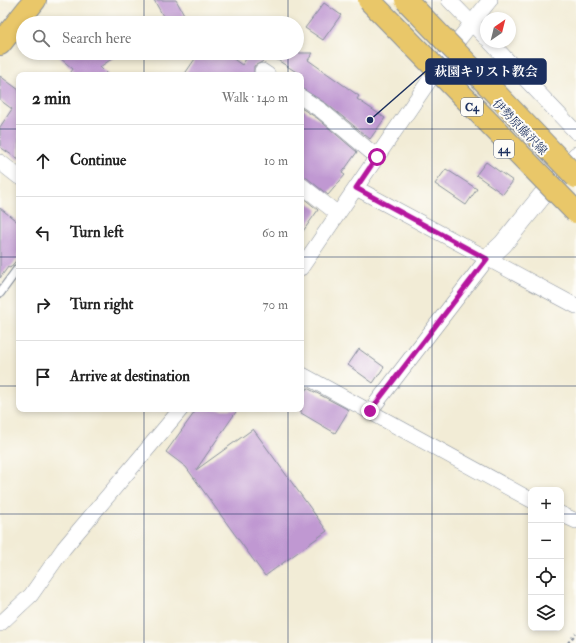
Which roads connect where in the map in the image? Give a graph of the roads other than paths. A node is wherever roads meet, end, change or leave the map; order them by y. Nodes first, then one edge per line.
1 (35, 0) edge
2 (361, 0) edge
3 (369, 0) edge
4 (397, 0) edge
5 (406, 0) edge
6 (449, 0) edge
7 (490, 0) edge
8 (22, 16) edge
9 (471, 22) junction
10 (16, 24) edge
11 (480, 32) edge
12 (0, 44) edge
13 (496, 48) edge
14 (448, 53) junction
15 (433, 75) junction
16 (304, 99) edge
17 (576, 132) edge
18 (576, 154) edge
19 (377, 157) junction
20 (0, 162) edge
21 (568, 173) edge
22 (16, 175) edge
23 (576, 185) edge
24 (304, 187) edge
25 (356, 188) junction
26 (546, 191) junction
27 (576, 212) edge
28 (338, 214) junction
29 (576, 222) edge
30 (487, 259) junction
31 (304, 264) edge
32 (16, 271) edge
33 (0, 293) edge
34 (576, 306) edge
35 (304, 376) edge
36 (370, 411) junction
37 (178, 412) edge
38 (528, 498) edge
39 (564, 515) edge
40 (576, 521) edge
41 (0, 624) edge

1 - 8 main road
2 - 15 main road, 44
3 - 27 main road, C4, bridge
4 - 14 main road, 伊勢原藤沢線 / 44
5 - 21 main road, C4, bridge
6 - 9 street
7 - 9 street
9 - 11 street
9 - 14 street
10 - 12 main road
13 - 17 street
14 - 15 street
14 - 21 main road, 伊勢原藤沢線 / 44
15 - 19 street
15 - 26 main road, 44
16 - 19 street
18 - 21 street
19 - 25 street
20 - 22 street
21 - 23 main road, 伊勢原藤沢線 / 44
24 - 28 street
25 - 28 street
25 - 30 street
26 - 29 main road, 44
26 - 30 street
28 - 31 street
30 - 34 street
30 - 36 street
32 - 33 lane
35 - 36 street
36 - 38 street
37 - 41 street
39 - 40 street

